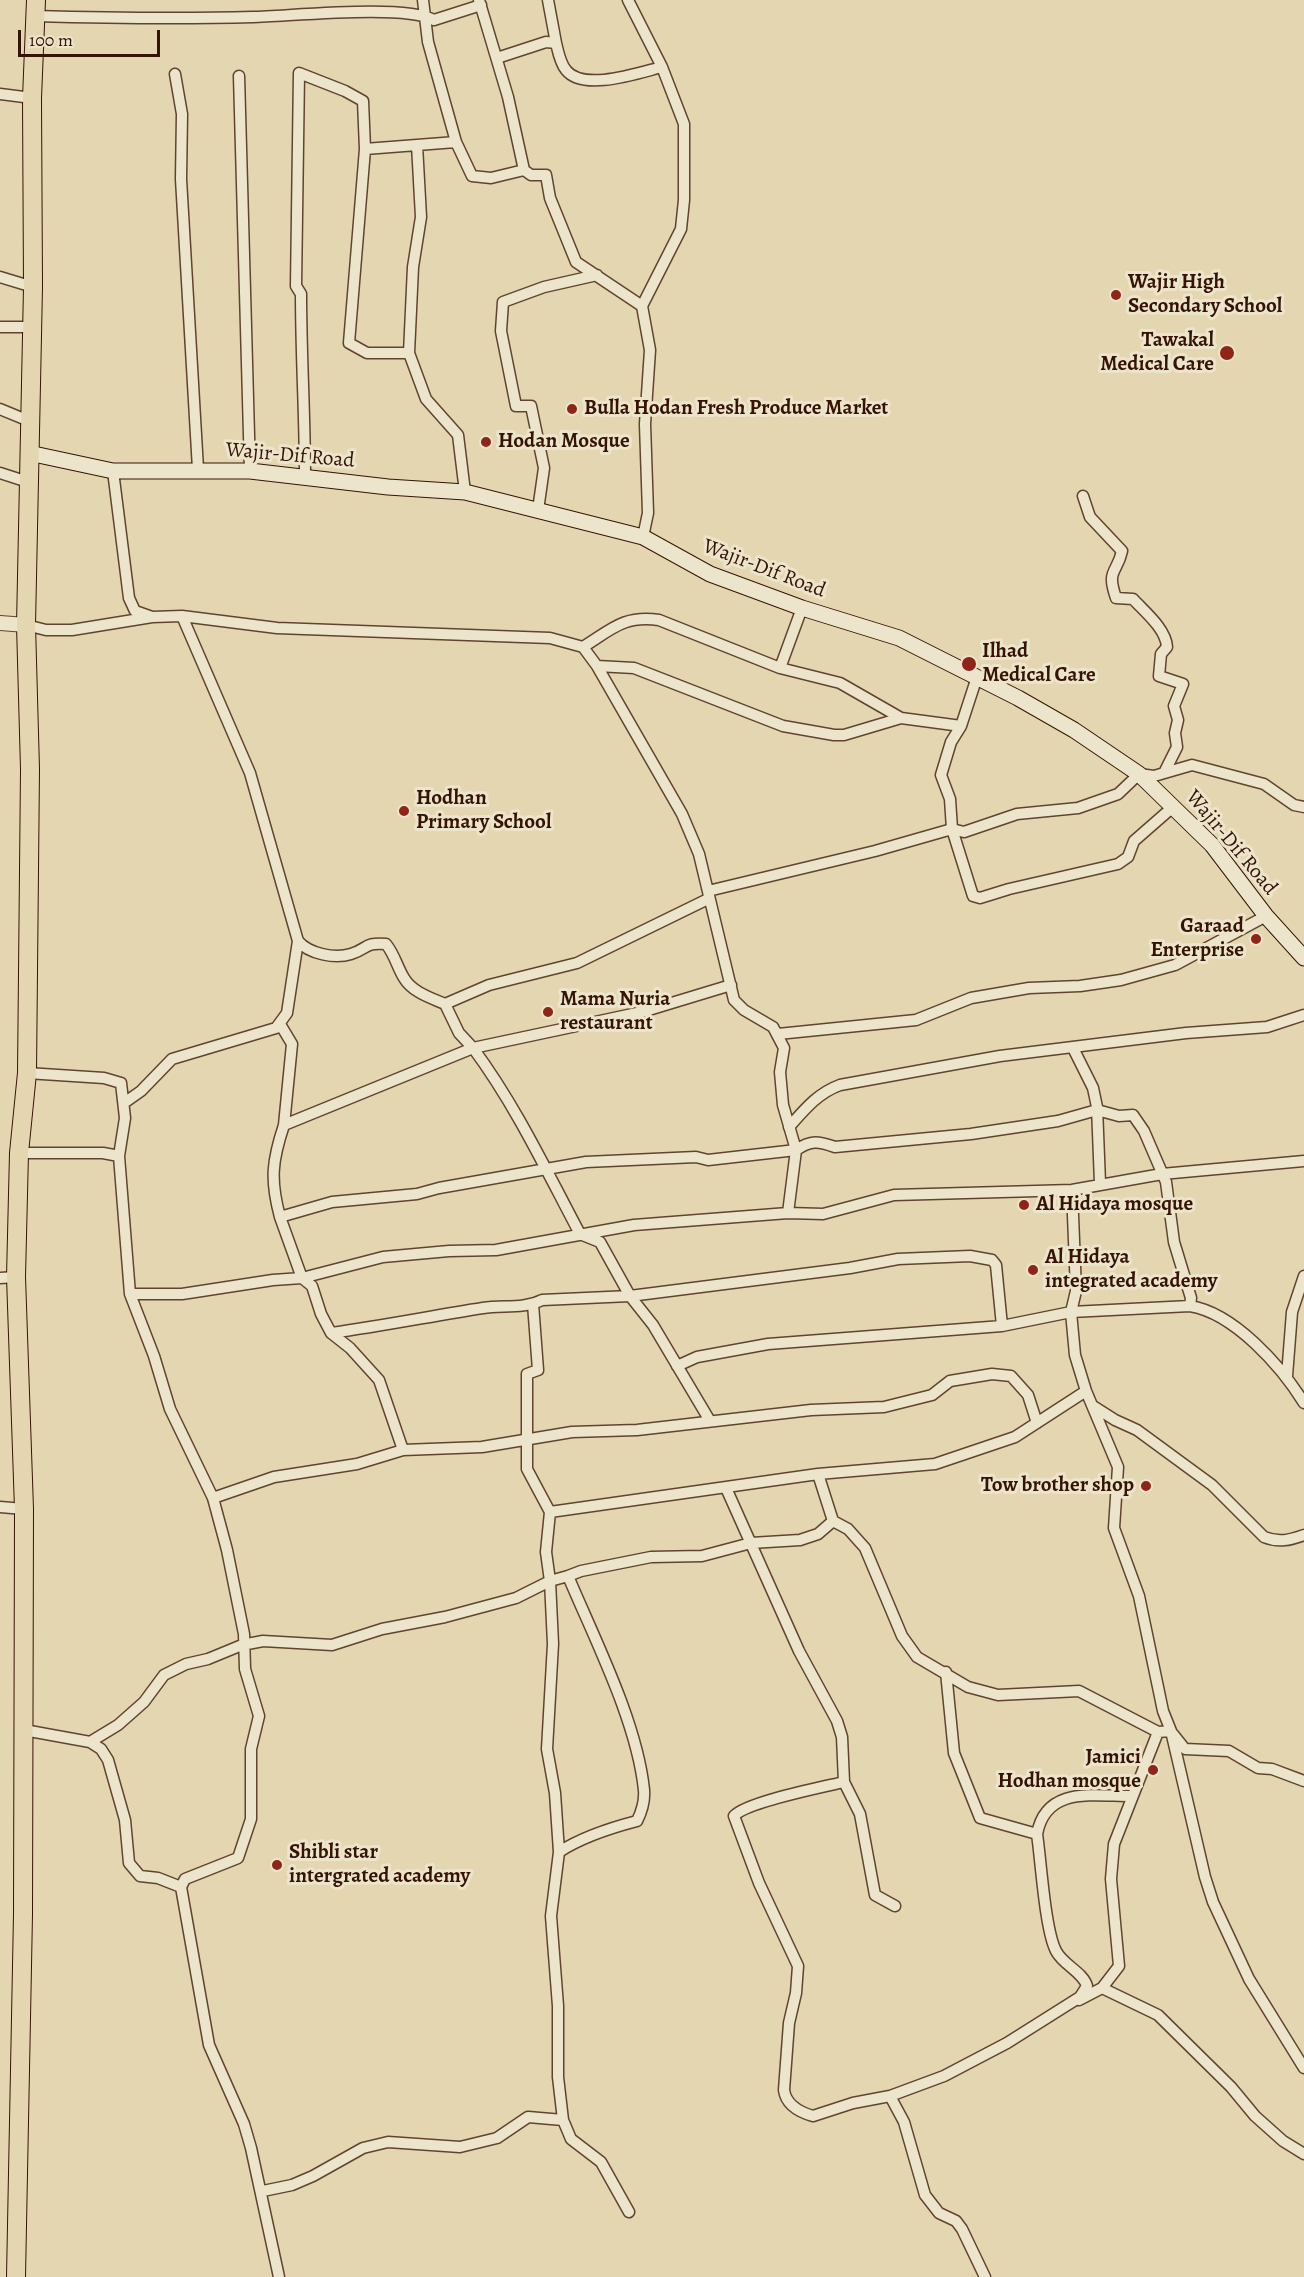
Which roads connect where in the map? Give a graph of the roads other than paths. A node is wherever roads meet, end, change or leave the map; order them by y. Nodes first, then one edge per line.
1 (423, 0) edge
2 (548, 0) edge
3 (628, 0) edge
4 (480, 3) edge
5 (35, 8) edge
6 (425, 15) junction
7 (555, 43) junction
8 (497, 58) junction
9 (662, 67) junction
10 (175, 74) dead end
11 (239, 76) dead end
12 (0, 94) edge
13 (32, 98) junction
14 (456, 142) junction
15 (417, 145) junction
16 (365, 149) junction
17 (524, 170) junction
18 (597, 275) junction
19 (0, 278) edge
20 (33, 287) junction
21 (642, 306) junction
22 (0, 327) edge
23 (31, 327) junction
24 (410, 353) junction
25 (0, 409) edge
26 (29, 422) junction
27 (29, 453) junction
28 (198, 469) junction
29 (113, 471) junction
30 (250, 471) junction
31 (0, 473) edge
32 (305, 477) junction
33 (28, 482) junction
34 (465, 492) junction
35 (1083, 495) dead end
36 (538, 510) junction
37 (643, 537) junction
38 (802, 608) junction
39 (182, 616) junction
40 (152, 617) junction
41 (0, 623) edge
42 (26, 624) junction
43 (583, 647) junction
44 (597, 666) junction
45 (780, 668) junction
46 (976, 677) junction
47 (901, 718) junction
48 (961, 726) junction
49 (1165, 771) junction
50 (1139, 774) junction
51 (1174, 806) junction
52 (1304, 807) edge
53 (952, 829) junction
54 (708, 895) junction
55 (1266, 916) junction
56 (298, 941) junction
57 (1304, 958) edge
58 (731, 985) junction
59 (445, 1004) junction
60 (1304, 1016) edge
61 (280, 1024) junction
62 (778, 1034) junction
63 (473, 1048) junction
64 (1073, 1048) junction
65 (27, 1074) junction
66 (124, 1103) junction
67 (1097, 1110) junction
68 (284, 1125) junction
69 (789, 1127) junction
70 (796, 1150) junction
71 (19, 1153) junction
72 (119, 1156) junction
73 (1304, 1161) edge
74 (546, 1169) junction
75 (1161, 1174) junction
76 (1100, 1183) junction
77 (1072, 1190) junction
78 (789, 1213) junction
79 (280, 1217) junction
80 (580, 1234) junction
81 (1304, 1276) edge
82 (8, 1278) edge
83 (302, 1278) junction
84 (130, 1294) junction
85 (630, 1296) junction
86 (532, 1304) junction
87 (1190, 1306) junction
88 (1071, 1312) junction
89 (1002, 1326) junction
90 (331, 1333) junction
91 (677, 1366) junction
92 (1287, 1376) junction
93 (1086, 1391) junction
94 (1304, 1403) edge
95 (1092, 1406) junction
96 (710, 1421) junction
97 (1036, 1423) junction
98 (528, 1441) junction
99 (403, 1450) junction
100 (818, 1474) junction
101 (726, 1488) junction
102 (213, 1498) junction
103 (0, 1507) edge
104 (24, 1509) junction
105 (550, 1512) junction
106 (833, 1521) junction
107 (1304, 1535) edge
108 (751, 1543) junction
109 (568, 1576) junction
110 (550, 1581) junction
111 (242, 1645) junction
112 (946, 1672) junction
113 (24, 1730) junction
114 (1171, 1731) junction
115 (1158, 1732) junction
116 (90, 1742) junction
117 (1304, 1781) edge
118 (844, 1782) junction
119 (1131, 1796) junction
120 (1037, 1834) junction
121 (559, 1852) junction
122 (181, 1887) junction
123 (895, 1906) dead end
124 (1102, 1988) junction
125 (1044, 2018) junction
126 (1304, 2068) edge
127 (890, 2096) junction
128 (563, 2120) junction
129 (1304, 2154) edge
130 (262, 2191) junction
131 (629, 2212) dead end
132 (15, 2277) edge
133 (279, 2277) edge
134 (986, 2277) edge

1 - 6 street
2 - 7 street
3 - 9 street
4 - 6 street
4 - 8 street
5 - 6 street
5 - 13 highway
6 - 14 street
7 - 8 street
7 - 9 street
8 - 17 street
9 - 21 street
10 - 28 street
11 - 30 street
12 - 13 street
13 - 20 highway
14 - 15 street
14 - 17 street
15 - 16 street
15 - 24 street
16 - 24 street
16 - 32 street
17 - 18 street
18 - 21 street
18 - 36 street
19 - 20 street
20 - 23 highway
21 - 37 street
22 - 23 street
23 - 26 highway
24 - 34 street
25 - 26 street
26 - 27 highway
27 - 29 main road, Wajir-Dif Road
27 - 33 highway
28 - 29 main road, Wajir-Dif Road
28 - 30 main road, Wajir-Dif Road
29 - 40 street
30 - 32 main road, Wajir-Dif Road
31 - 33 street
32 - 34 main road, Wajir-Dif Road
33 - 42 highway
34 - 36 main road, Wajir-Dif Road
35 - 49 street
36 - 37 main road, Wajir-Dif Road
37 - 38 main road, Wajir-Dif Road
38 - 45 street
38 - 46 main road, Wajir-Dif Road
39 - 40 street
39 - 43 street
39 - 56 street
40 - 42 street
41 - 42 street
42 - 65 highway
43 - 44 street
43 - 45 street
44 - 47 street
44 - 54 street
45 - 47 street
46 - 48 street
46 - 50 main road, Wajir-Dif Road
47 - 48 street
48 - 53 street
49 - 50 street
49 - 52 street
50 - 51 main road, Wajir-Dif Road
50 - 53 street
51 - 53 street
51 - 55 main road, Wajir-Dif Road
53 - 54 street
54 - 58 street
54 - 59 street
55 - 57 main road, Wajir-Dif Road
55 - 62 street
56 - 59 street
56 - 61 street
58 - 62 street
58 - 63 street
59 - 63 street
60 - 64 street
61 - 66 street
61 - 68 street
62 - 69 street
63 - 68 street
63 - 74 street
64 - 67 street
64 - 69 street
65 - 66 street
65 - 71 highway
66 - 72 street
67 - 70 street
67 - 75 street
67 - 76 street
68 - 79 street
69 - 70 street
70 - 74 street
70 - 78 street
71 - 72 street
71 - 82 highway
72 - 84 street
73 - 75 street
74 - 79 street
74 - 80 street
75 - 76 street
75 - 87 street
76 - 77 street
77 - 78 street
77 - 88 street
78 - 80 street
79 - 83 street
80 - 83 street
80 - 85 street
81 - 92 street
82 - 104 highway
83 - 84 street
83 - 90 street
84 - 102 street
85 - 86 street
85 - 89 street
85 - 91 street
86 - 90 street
86 - 98 street
87 - 88 street
87 - 92 street
88 - 89 street
88 - 93 street
89 - 91 street
90 - 99 street
91 - 96 street
92 - 94 street
93 - 95 street
93 - 97 street
95 - 107 street
95 - 114 street
96 - 97 street
96 - 98 street
97 - 100 street
98 - 99 street
98 - 105 street
99 - 102 street
100 - 101 street
100 - 106 street
101 - 105 street
101 - 108 street
102 - 111 street
103 - 104 street
104 - 113 highway
105 - 110 street
106 - 108 street
106 - 112 street
108 - 109 street
108 - 118 street
109 - 110 street
109 - 121 street
110 - 111 street
110 - 121 street
111 - 116 street
111 - 122 street
112 - 115 street
112 - 120 street
113 - 116 street
113 - 132 highway
114 - 115 street
114 - 117 street
114 - 126 street
115 - 119 street
116 - 122 street
118 - 123 street
118 - 127 street
119 - 120 street
119 - 124 street
120 - 125 street
121 - 128 street
122 - 130 street
124 - 125 street
124 - 129 street
125 - 127 street
127 - 134 street
128 - 130 street
128 - 131 street
130 - 133 street

